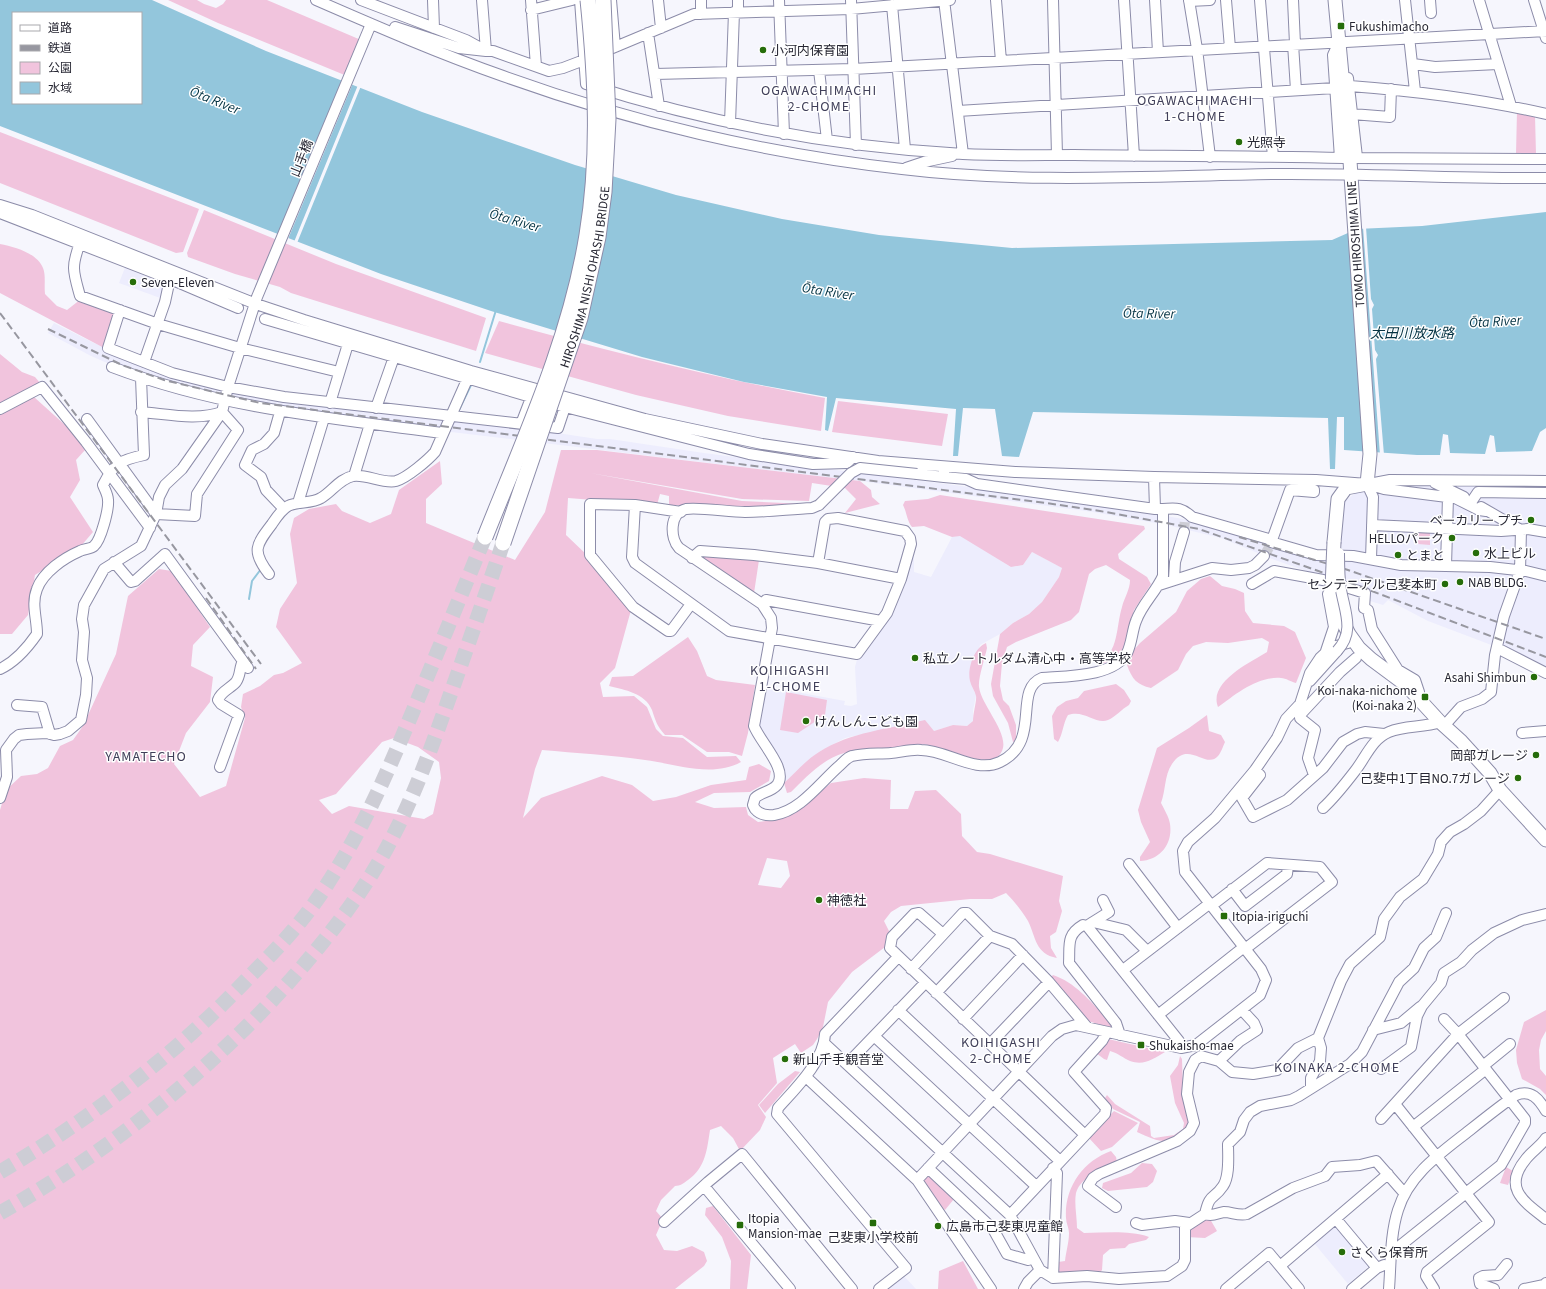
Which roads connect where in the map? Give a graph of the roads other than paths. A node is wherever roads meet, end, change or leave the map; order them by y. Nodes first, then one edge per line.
1 (316, 0) edge
2 (333, 0) edge
3 (361, 0) edge
4 (433, 0) edge
5 (482, 0) edge
6 (572, 0) edge
7 (580, 0) edge
8 (588, 0) edge
9 (603, 0) edge
10 (612, 0) edge
11 (658, 0) edge
12 (701, 0) edge
13 (738, 0) edge
14 (946, 0) edge
15 (996, 0) edge
16 (1053, 0) edge
17 (1124, 0) edge
18 (1155, 0) edge
19 (1210, 0) edge
20 (1226, 0) edge
21 (1260, 0) edge
22 (1293, 0) edge
23 (1335, 0) edge
24 (1405, 0) edge
25 (1430, 0) edge
26 (1479, 0) edge
27 (1534, 0) edge
28 (1189, 1) edge
29 (370, 2) edge
30 (851, 4) edge
31 (531, 5) edge
32 (779, 5) edge
33 (892, 6) junction
34 (736, 11) junction
35 (1431, 13) dead end
36 (701, 14) junction
37 (370, 26) junction
38 (434, 28) junction
39 (661, 28) junction
40 (648, 33) junction
41 (1489, 33) junction
42 (1545, 33) edge
43 (1410, 38) junction
44 (1339, 41) junction
45 (1294, 44) junction
46 (1264, 46) junction
47 (615, 47) junction
48 (1230, 48) junction
49 (1198, 49) junction
50 (486, 51) junction
51 (1158, 52) junction
52 (1127, 54) junction
53 (1055, 58) junction
54 (584, 60) junction
55 (1001, 61) junction
56 (952, 64) junction
57 (1413, 64) junction
58 (1498, 64) junction
59 (536, 66) junction
60 (897, 67) junction
61 (853, 69) junction
62 (820, 70) junction
63 (782, 71) junction
64 (732, 72) junction
65 (655, 74) junction
66 (1350, 86) junction
67 (1335, 88) junction
68 (1391, 89) junction
69 (1296, 90) junction
70 (1415, 91) junction
71 (1267, 92) junction
72 (1203, 97) junction
73 (1131, 101) junction
74 (1056, 104) junction
75 (659, 106) junction
76 (1511, 106) junction
77 (958, 111) junction
78 (1352, 114) junction
79 (1546, 114) edge
80 (730, 123) junction
81 (784, 134) junction
82 (827, 140) junction
83 (856, 144) junction
84 (905, 149) junction
85 (960, 154) junction
86 (1057, 155) junction
87 (1134, 156) junction
88 (1210, 157) junction
89 (1273, 157) junction
90 (1546, 159) edge
91 (904, 170) junction
92 (1350, 178) junction
93 (1546, 178) edge
94 (0, 204) edge
95 (0, 213) edge
96 (80, 243) junction
97 (171, 275) junction
98 (256, 301) junction
99 (238, 308) dead end
100 (120, 310) junction
101 (265, 319) dead end
102 (158, 324) junction
103 (348, 344) junction
104 (240, 348) junction
105 (394, 357) junction
106 (144, 362) junction
107 (112, 367) dead end
108 (340, 372) junction
109 (470, 375) junction
110 (141, 378) junction
111 (228, 387) junction
112 (531, 398) junction
113 (224, 401) junction
114 (330, 403) junction
115 (565, 407) junction
116 (376, 408) junction
117 (0, 410) edge
118 (141, 412) junction
119 (222, 412) junction
120 (280, 412) junction
121 (451, 417) junction
122 (324, 418) junction
123 (87, 419) dead end
124 (370, 424) junction
125 (521, 424) junction
126 (442, 433) junction
127 (853, 457) junction
128 (119, 463) junction
129 (945, 466) junction
130 (109, 472) junction
131 (354, 476) junction
132 (944, 477) junction
133 (1154, 477) junction
134 (1295, 479) junction
135 (1368, 479) junction
136 (1324, 480) junction
137 (1427, 480) junction
138 (1453, 480) junction
139 (1546, 481) edge
140 (1441, 484) junction
141 (1417, 493) junction
142 (1546, 493) edge
143 (1448, 497) junction
144 (1472, 502) junction
145 (298, 503) junction
146 (635, 505) junction
147 (1338, 505) junction
148 (284, 509) junction
149 (1159, 509) junction
150 (1486, 511) junction
151 (681, 512) junction
152 (156, 514) junction
153 (1372, 525) junction
154 (150, 528) junction
155 (1446, 528) junction
156 (1521, 530) junction
157 (1184, 532) tunnel mouth
158 (1546, 532) edge
159 (485, 537) tunnel mouth
160 (1271, 542) junction
161 (1334, 542) junction
162 (503, 544) tunnel mouth
163 (1264, 556) tunnel mouth
164 (692, 558) junction
165 (1371, 559) junction
166 (114, 562) junction
167 (818, 563) junction
168 (1446, 566) junction
169 (1520, 571) junction
170 (269, 574) dead end
171 (1546, 576) edge
172 (901, 579) junction
173 (1174, 579) junction
174 (1252, 584) dead end
175 (1159, 585) junction
176 (1332, 587) junction
177 (692, 604) junction
178 (762, 604) junction
179 (881, 621) junction
180 (770, 638) junction
181 (1355, 642) junction
182 (1497, 648) junction
183 (1326, 651) junction
184 (1356, 658) dead end
185 (0, 669) edge
186 (1546, 673) edge
187 (1305, 686) junction
188 (1416, 695) junction
189 (17, 705) dead end
190 (1442, 724) junction
191 (1546, 731) edge
192 (1522, 733) dead end
193 (50, 734) junction
194 (1384, 734) junction
195 (3, 751) edge
196 (220, 767) dead end
197 (1255, 770) junction
198 (1314, 775) junction
199 (1500, 790) junction
200 (0, 798) edge
201 (1323, 808) dead end
202 (1546, 840) edge
203 (1129, 864) dead end
204 (1288, 865) junction
205 (1232, 890) junction
206 (1103, 900) dead end
207 (1210, 905) junction
208 (1446, 914) dead end
209 (1546, 914) edge
210 (1090, 924) junction
211 (1178, 928) junction
212 (943, 934) junction
213 (990, 936) junction
214 (1245, 948) junction
215 (1147, 951) junction
216 (1022, 955) junction
217 (898, 957) junction
218 (911, 969) junction
219 (1123, 970) junction
220 (1049, 982) junction
221 (925, 983) junction
222 (936, 993) junction
223 (1504, 998) dead end
224 (1422, 1006) junction
225 (898, 1010) junction
226 (1242, 1010) junction
227 (1158, 1015) junction
228 (1444, 1018) dead end
229 (963, 1019) junction
230 (1087, 1027) junction
231 (1374, 1030) junction
232 (1107, 1032) junction
233 (1458, 1034) junction
234 (1120, 1035) junction
235 (874, 1036) junction
236 (1318, 1038) junction
237 (824, 1043) junction
238 (990, 1044) junction
239 (1510, 1044) dead end
240 (1181, 1048) junction
241 (1218, 1062) junction
242 (848, 1063) junction
243 (1484, 1067) junction
244 (1381, 1069) dead end
245 (1018, 1071) junction
246 (806, 1077) junction
247 (1311, 1088) junction
248 (993, 1098) junction
249 (1509, 1100) junction
250 (1395, 1104) junction
251 (1546, 1112) edge
252 (1381, 1119) dead end
253 (969, 1125) junction
254 (1413, 1128) junction
255 (1085, 1135) junction
256 (1546, 1138) edge
257 (942, 1152) junction
258 (1436, 1156) junction
259 (1056, 1165) junction
260 (928, 1168) junction
261 (1388, 1174) junction
262 (917, 1180) junction
263 (704, 1186) junction
264 (1036, 1186) junction
265 (1466, 1193) junction
266 (1405, 1194) junction
267 (1116, 1207) dead end
268 (1206, 1214) junction
269 (1010, 1215) junction
270 (1336, 1219) junction
271 (1546, 1219) edge
272 (664, 1222) dead end
273 (1136, 1223) dead end
274 (1189, 1223) junction
275 (1392, 1249) junction
276 (1033, 1258) junction
277 (1391, 1262) junction
278 (1507, 1264) dead end
279 (1280, 1266) junction
280 (1377, 1268) junction
281 (1040, 1270) junction
282 (1053, 1278) junction
283 (1546, 1283) edge
284 (1296, 1286) edge
285 (790, 1289) edge
286 (852, 1289) edge
287 (879, 1289) edge
288 (991, 1289) edge
289 (1024, 1289) edge
290 (1226, 1289) edge
291 (1285, 1289) edge
292 (1352, 1289) edge
293 (1389, 1289) edge
294 (1434, 1289) edge
295 (1494, 1289) edge
296 (1524, 1289) edge

1 - 37 street
2 - 37 street
3 - 29 street
4 - 38 street
5 - 50 street
6 - 31 street
7 - 54 street
8 - 159 highway, HIROSHIMA NISHI OHASHI BRIDGE, bridge
9 - 162 highway, HIROSHIMA NISHI OHASHI BRIDGE, bridge
10 - 47 street
11 - 39 street
12 - 36 street
13 - 34 street
14 - 33 street
14 - 56 street
15 - 55 street
16 - 53 street
17 - 52 street
18 - 51 street
19 - 28 street
20 - 48 street
21 - 46 street
22 - 45 street
23 - 44 main road, TOMO HIROSHIMA LINE
24 - 43 street
25 - 35 street
26 - 41 street
27 - 42 street
28 - 49 street
29 - 38 street
30 - 32 street
30 - 33 street
30 - 61 street
31 - 59 street
32 - 34 street
32 - 63 street
33 - 60 street
34 - 36 street
34 - 64 street
36 - 39 street
37 - 50 street
37 - 91 street
37 - 98 street, 山手橋
38 - 50 street
39 - 40 street
40 - 47 street
40 - 65 street
41 - 42 street
41 - 43 street
41 - 58 street
43 - 44 street
43 - 57 street
44 - 45 street
44 - 66 street
44 - 67 street
44 - 92 main road, TOMO HIROSHIMA LINE
45 - 46 street
45 - 69 street
46 - 48 street
46 - 71 street
47 - 54 street
48 - 49 street
49 - 51 street
49 - 72 street
50 - 59 street
51 - 52 street
52 - 53 street
52 - 73 street
53 - 55 street
53 - 74 street
54 - 59 street
54 - 75 street
55 - 56 street
56 - 60 street
56 - 77 street
57 - 58 street
57 - 70 street
58 - 76 street
60 - 61 street
60 - 84 street
61 - 62 street
61 - 83 street
62 - 63 street
62 - 82 street
63 - 64 street
63 - 81 street
64 - 65 street
64 - 80 street
65 - 75 street
66 - 68 street
66 - 78 street
67 - 69 street
67 - 89 street
68 - 70 street
68 - 78 street
69 - 71 street
70 - 76 street
71 - 72 street
71 - 89 street
72 - 73 street
72 - 88 street
73 - 74 street
73 - 87 street
74 - 77 street
74 - 86 street
75 - 80 street
76 - 79 street
77 - 85 street
78 - 90 street
80 - 81 street
81 - 82 street
82 - 83 street
83 - 84 street
84 - 85 street
85 - 86 street
85 - 91 street
86 - 87 street
87 - 88 street
88 - 89 street
91 - 92 street
92 - 93 street
92 - 135 main road, TOMO HIROSHIMA LINE
94 - 97 street
95 - 96 street
96 - 97 street
96 - 100 street
97 - 98 street
97 - 99 street
97 - 102 street
98 - 104 street, 山手橋
98 - 109 street
100 - 102 street
100 - 106 street
101 - 103 street
102 - 104 street
102 - 106 street
103 - 105 street
103 - 108 street
104 - 108 street
104 - 111 street, 山手橋
105 - 109 street
105 - 116 street
106 - 111 street
107 - 110 street
108 - 114 street
109 - 112 street
109 - 121 street
109 - 127 street
110 - 113 street
110 - 118 street
111 - 113 street, 山手橋
111 - 114 street
112 - 115 street
112 - 125 street
113 - 119 street, 山手橋
113 - 120 street
114 - 116 street
115 - 125 street
115 - 127 street
116 - 121 street
117 - 130 street
118 - 119 street
118 - 128 street
119 - 152 street
119 - 152 street
120 - 122 street
120 - 148 street
121 - 125 street
121 - 126 street
122 - 124 street
122 - 145 street
123 - 128 street
124 - 126 street
124 - 131 street
126 - 131 street
127 - 129 street
128 - 130 street
128 - 152 street
129 - 132 street
129 - 133 street
130 - 154 street
130 - 185 street
131 - 145 street
132 - 149 street
132 - 151 street, bridge
133 - 134 street
133 - 149 street
134 - 136 street
134 - 160 street
135 - 136 street
135 - 137 street
135 - 141 street
135 - 147 main road
135 - 153 street
136 - 147 street
137 - 138 street
137 - 140 street
138 - 139 street
138 - 140 street
140 - 141 street
140 - 144 street
141 - 143 street
142 - 144 street
143 - 150 street
143 - 155 street
144 - 150 street
145 - 148 street
146 - 151 street
146 - 177 street
146 - 177 street
147 - 161 main road
148 - 170 street
149 - 160 street
149 - 175 street
150 - 156 street
151 - 164 street
152 - 154 street
153 - 155 street
153 - 165 street
154 - 166 street
155 - 156 street
155 - 168 street
156 - 158 street
156 - 169 street
157 - 173 street
160 - 165 street
161 - 176 main road, bridge
161 - 187 street, bridge
163 - 173 street
164 - 167 street
164 - 178 street
165 - 168 street
166 - 193 street
166 - 196 street
167 - 172 street
167 - 172 street
168 - 169 street
169 - 171 street
169 - 182 street
172 - 179 street
173 - 175 street
174 - 188 street
175 - 180 street
176 - 181 main road
176 - 183 street
177 - 180 street
178 - 179 street
178 - 180 street
179 - 180 street
181 - 183 street
181 - 188 main road
182 - 186 street
182 - 190 street
183 - 187 street
184 - 198 street
187 - 197 street
188 - 190 main road
189 - 193 street
190 - 194 street
190 - 199 main road
191 - 192 street
193 - 195 street
194 - 198 street
194 - 201 street
195 - 200 street
197 - 198 street
197 - 207 street
199 - 202 main road
199 - 236 street
203 - 211 street
204 - 205 street
204 - 205 street
204 - 214 street
205 - 207 street
206 - 210 street
207 - 211 street
207 - 214 street
208 - 231 street
209 - 224 street
210 - 215 street
210 - 219 street
210 - 234 street
211 - 215 street
212 - 213 street
212 - 217 street
212 - 218 street
213 - 216 street
213 - 222 street
214 - 226 street
214 - 227 street
215 - 219 street
216 - 220 street
216 - 229 street
217 - 218 street
217 - 237 street
218 - 221 street
219 - 227 street
220 - 230 street
220 - 238 street
221 - 222 street
221 - 225 street
222 - 229 street
223 - 233 street
224 - 231 street
224 - 244 street
225 - 235 street
225 - 248 street
226 - 240 street
226 - 241 street
227 - 240 street
228 - 233 street
229 - 238 street
230 - 232 street
230 - 245 street
231 - 247 street
232 - 234 street
232 - 255 street
233 - 243 street
233 - 250 street
234 - 240 street
235 - 242 street
235 - 253 street
236 - 241 street
236 - 247 street
237 - 242 street
237 - 246 street
238 - 245 street
239 - 243 street
241 - 267 street
242 - 257 street
243 - 249 street
243 - 254 street
245 - 248 street
245 - 255 street
246 - 262 street
246 - 287 street
247 - 268 street
248 - 253 street
248 - 259 street
249 - 251 street
249 - 258 street
249 - 265 street
250 - 252 street
250 - 254 street
253 - 257 street
253 - 264 street
254 - 258 street
255 - 259 street
256 - 271 street
257 - 260 street
257 - 269 street
258 - 265 street
258 - 266 street
259 - 264 street
259 - 282 street
260 - 262 street
260 - 276 street
261 - 266 street
261 - 268 street
261 - 270 street
262 - 288 street
263 - 272 street
263 - 285 street
263 - 286 street
264 - 269 street
265 - 275 street
265 - 294 street
266 - 275 street
268 - 274 street
269 - 276 street
270 - 279 street
270 - 280 street
273 - 274 street
274 - 282 street
275 - 277 street
276 - 281 street
277 - 280 street
277 - 293 street
278 - 295 street
279 - 284 street
279 - 290 street
280 - 292 street
281 - 282 street
281 - 289 street
283 - 296 street
284 - 291 street

